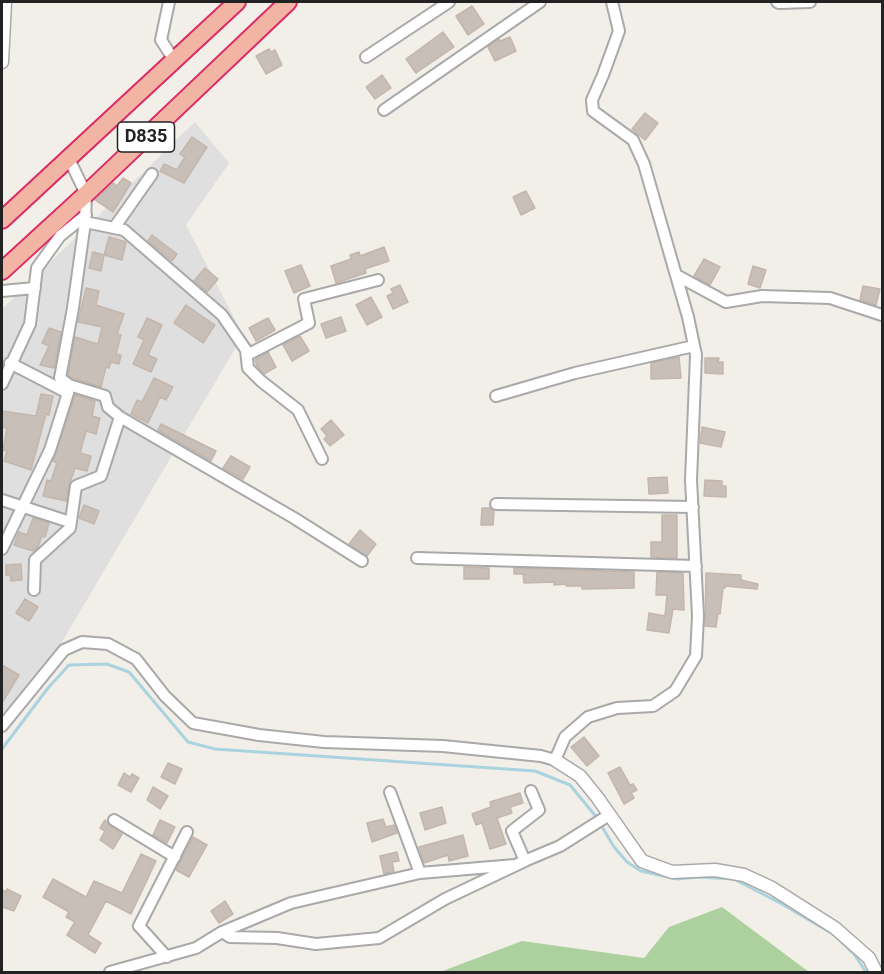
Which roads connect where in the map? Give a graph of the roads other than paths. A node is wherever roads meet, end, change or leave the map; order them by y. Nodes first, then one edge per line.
1 (5, 2) edge
2 (170, 2) edge
3 (237, 2) edge
4 (288, 2) edge
5 (449, 2) edge
6 (540, 2) edge
7 (612, 2) edge
8 (777, 2) edge
9 (810, 2) edge
10 (366, 57) dead end
11 (174, 60) junction
12 (2, 62) edge
13 (384, 110) dead end
14 (69, 159) junction
15 (152, 174) dead end
16 (86, 194) junction
17 (3, 214) edge
18 (86, 219) junction
19 (114, 228) junction
20 (2, 271) edge
21 (676, 275) junction
22 (378, 280) dead end
23 (35, 288) junction
24 (2, 291) edge
25 (882, 315) edge
26 (694, 346) junction
27 (247, 355) junction
28 (10, 363) junction
29 (2, 384) edge
30 (68, 389) junction
31 (496, 396) dead end
32 (120, 417) junction
33 (322, 459) dead end
34 (2, 500) edge
35 (496, 504) dead end
36 (22, 506) junction
37 (693, 507) junction
38 (70, 522) junction
39 (2, 549) edge
40 (417, 558) dead end
41 (362, 561) dead end
42 (696, 566) junction
43 (34, 590) dead end
44 (2, 724) edge
45 (555, 760) junction
46 (531, 790) dead end
47 (390, 792) dead end
48 (609, 814) junction
49 (114, 820) dead end
50 (187, 832) dead end
51 (175, 857) junction
52 (525, 861) junction
53 (420, 873) junction
54 (222, 932) junction
55 (166, 957) junction
56 (110, 972) edge
57 (876, 972) edge

1 - 12 street
2 - 11 street
3 - 11 highway, D835
4 - 16 highway, D835
5 - 10 street
6 - 13 street
7 - 21 street
8 - 9 street
11 - 14 highway, D835
14 - 16 street
14 - 17 highway, D835
15 - 19 street
16 - 18 street
16 - 20 highway, D835
18 - 19 street
18 - 23 street
18 - 30 street
19 - 27 street
21 - 25 street
21 - 26 street
22 - 27 street
23 - 24 street
23 - 28 street
26 - 31 street
26 - 37 street
27 - 33 street
28 - 29 street
28 - 30 street
30 - 32 street
30 - 36 street
32 - 38 street
32 - 41 street
34 - 36 street
35 - 37 street
36 - 38 street
36 - 39 street
37 - 42 street
38 - 43 street
40 - 42 street
42 - 45 street
44 - 45 street
45 - 48 street
46 - 52 street
47 - 53 street
48 - 52 street
48 - 57 street
49 - 51 street
50 - 51 street
51 - 55 street
52 - 53 street
52 - 54 street
53 - 54 street
54 - 55 street
55 - 56 street

